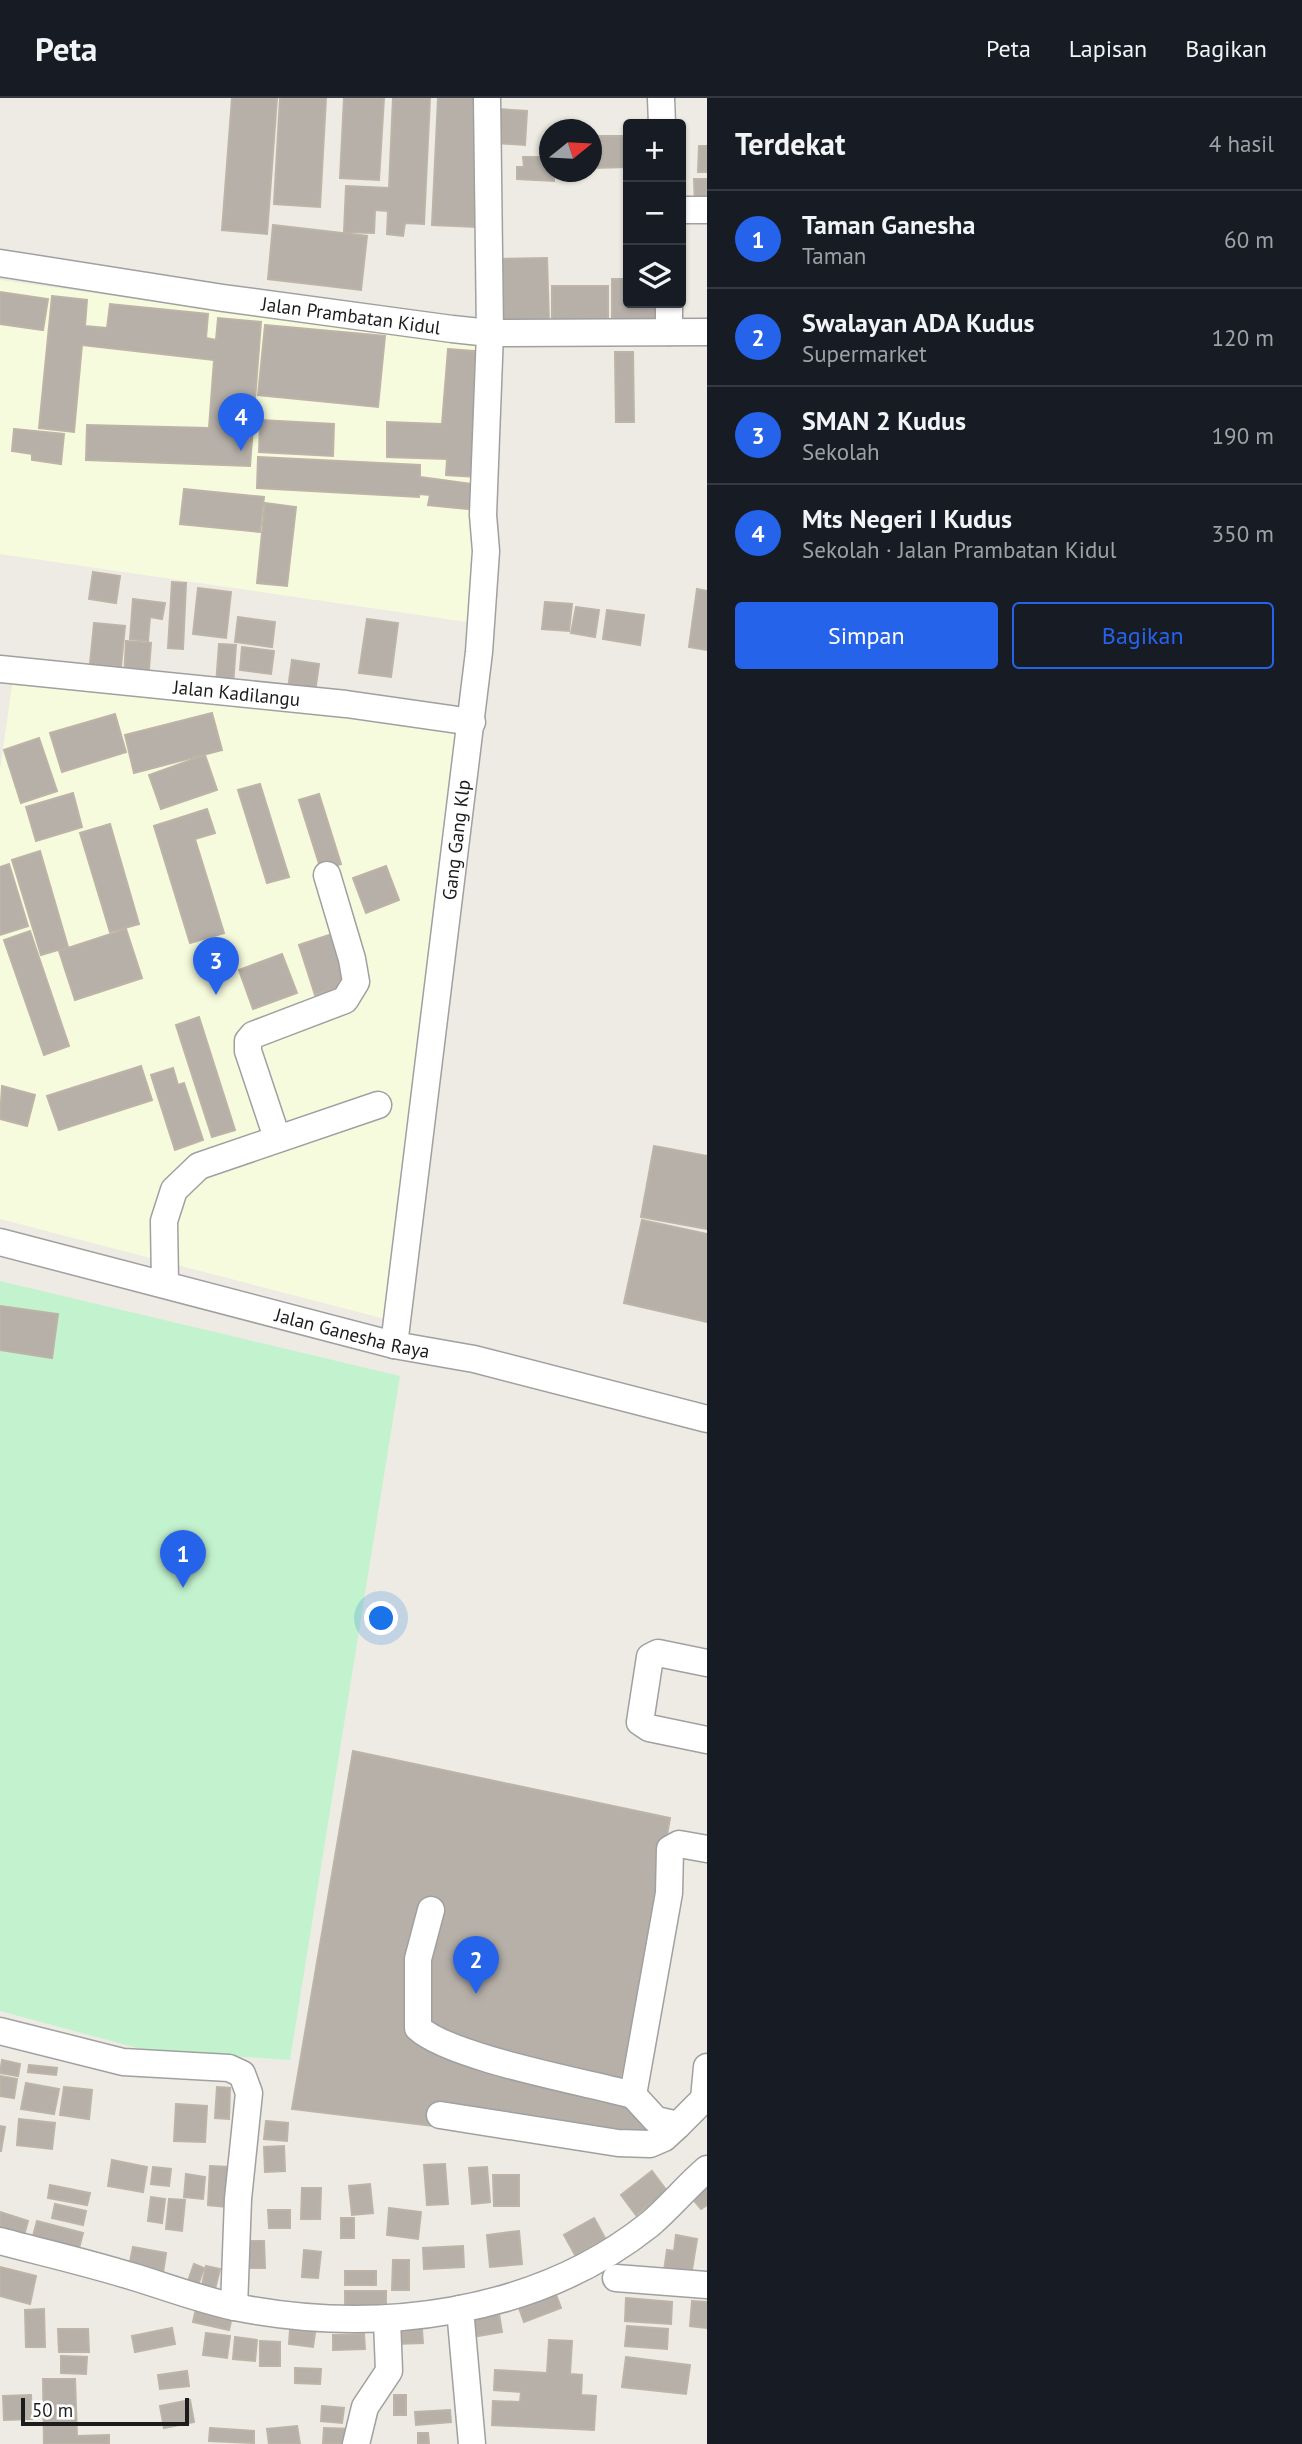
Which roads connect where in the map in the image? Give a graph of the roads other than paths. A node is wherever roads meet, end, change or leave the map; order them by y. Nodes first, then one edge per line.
1 (487, 98) edge
2 (661, 98) edge
3 (662, 119) edge
4 (686, 210) edge
5 (707, 210) edge
6 (0, 263) edge
7 (669, 308) edge
8 (670, 332) junction
9 (707, 332) edge
10 (490, 333) junction
11 (0, 669) edge
12 (472, 722) junction
13 (327, 875) dead end
14 (377, 1105) dead end
15 (276, 1138) junction
16 (0, 1242) edge
17 (165, 1283) junction
18 (394, 1345) junction
19 (707, 1419) edge
20 (707, 1663) edge
21 (707, 1740) edge
22 (707, 1849) edge
23 (431, 1910) dead end
24 (0, 2031) edge
25 (707, 2067) edge
26 (634, 2095) junction
27 (440, 2115) dead end
28 (678, 2125) junction
29 (707, 2169) edge
30 (0, 2241) edge
31 (616, 2278) dead end
32 (707, 2285) edge
33 (234, 2307) junction
34 (460, 2309) junction
35 (387, 2320) junction
36 (356, 2444) edge
37 (472, 2444) edge

1 - 10 street, Gang Gang Klp
2 - 3 street
4 - 5 street
6 - 10 street, Jalan Prambatan Kidul
7 - 8 street
8 - 9 street, Jalan Prambatan Kidul
8 - 10 street, Jalan Prambatan Kidul
10 - 12 street, Gang Gang Klp
11 - 12 street, Jalan Kadilangu
12 - 18 street, Gang Gang Klp
13 - 15 street
14 - 15 street
15 - 17 street
16 - 17 street, Jalan Ganesha Raya
17 - 18 street, Jalan Ganesha Raya
18 - 19 street, Jalan Ganesha Raya
20 - 21 street
22 - 26 street
23 - 26 street
24 - 33 street
25 - 28 street
26 - 28 street
27 - 28 street
29 - 34 street
30 - 33 street
31 - 32 street
33 - 35 street
34 - 35 street
34 - 37 street
35 - 36 street

